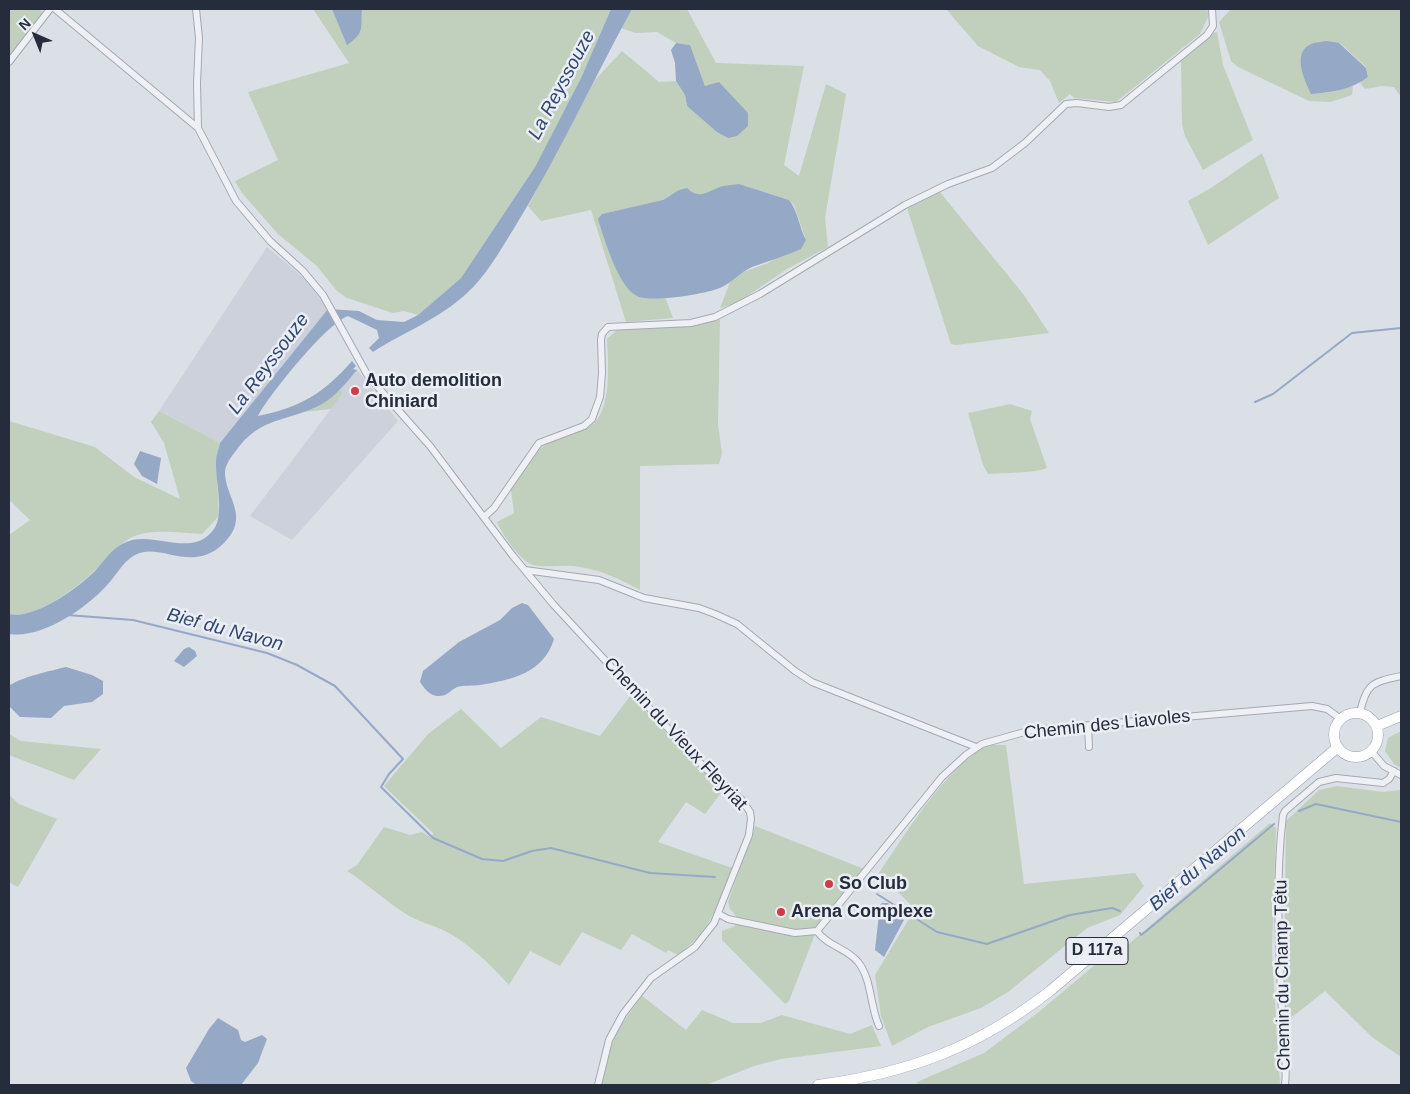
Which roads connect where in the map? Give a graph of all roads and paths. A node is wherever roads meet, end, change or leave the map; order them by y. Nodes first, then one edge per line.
1 (50, 9) edge
2 (55, 9) edge
3 (196, 9) edge
4 (1212, 9) edge
5 (9, 62) edge
6 (198, 128) junction
7 (484, 517) junction
8 (525, 570) junction
9 (1401, 676) edge
10 (1360, 713) junction
11 (1401, 716) edge
12 (1341, 719) junction
13 (1088, 726) junction
14 (1376, 726) junction
15 (976, 747) junction
16 (1090, 747) dead end
17 (1338, 747) junction
18 (1371, 751) junction
19 (1394, 771) junction
20 (1401, 775) edge
21 (719, 914) junction
22 (817, 931) junction
23 (879, 1026) dead end
24 (598, 1085) edge
25 (818, 1085) edge
26 (1285, 1085) edge

1 - 5 street
2 - 6 street
3 - 6 street
4 - 7 street
6 - 7 street, Chemin du Vieux Fleyriat
7 - 8 street, Chemin du Vieux Fleyriat
8 - 15 street
8 - 21 street, Chemin du Vieux Fleyriat
9 - 10 street
10 - 12 main road
10 - 14 main road
11 - 14 main road
12 - 13 street, Chemin des Liavoles
12 - 17 main road
13 - 15 street, Chemin des Liavoles
13 - 16 street
14 - 18 main road
15 - 22 street, Chemin des Liavoles
17 - 18 main road
17 - 25 main road, D 117a
18 - 19 street
19 - 20 street
19 - 26 street, Chemin du Champ Têtu
21 - 22 street
21 - 24 street, Chemin du Vieux Fleyriat
22 - 23 street

